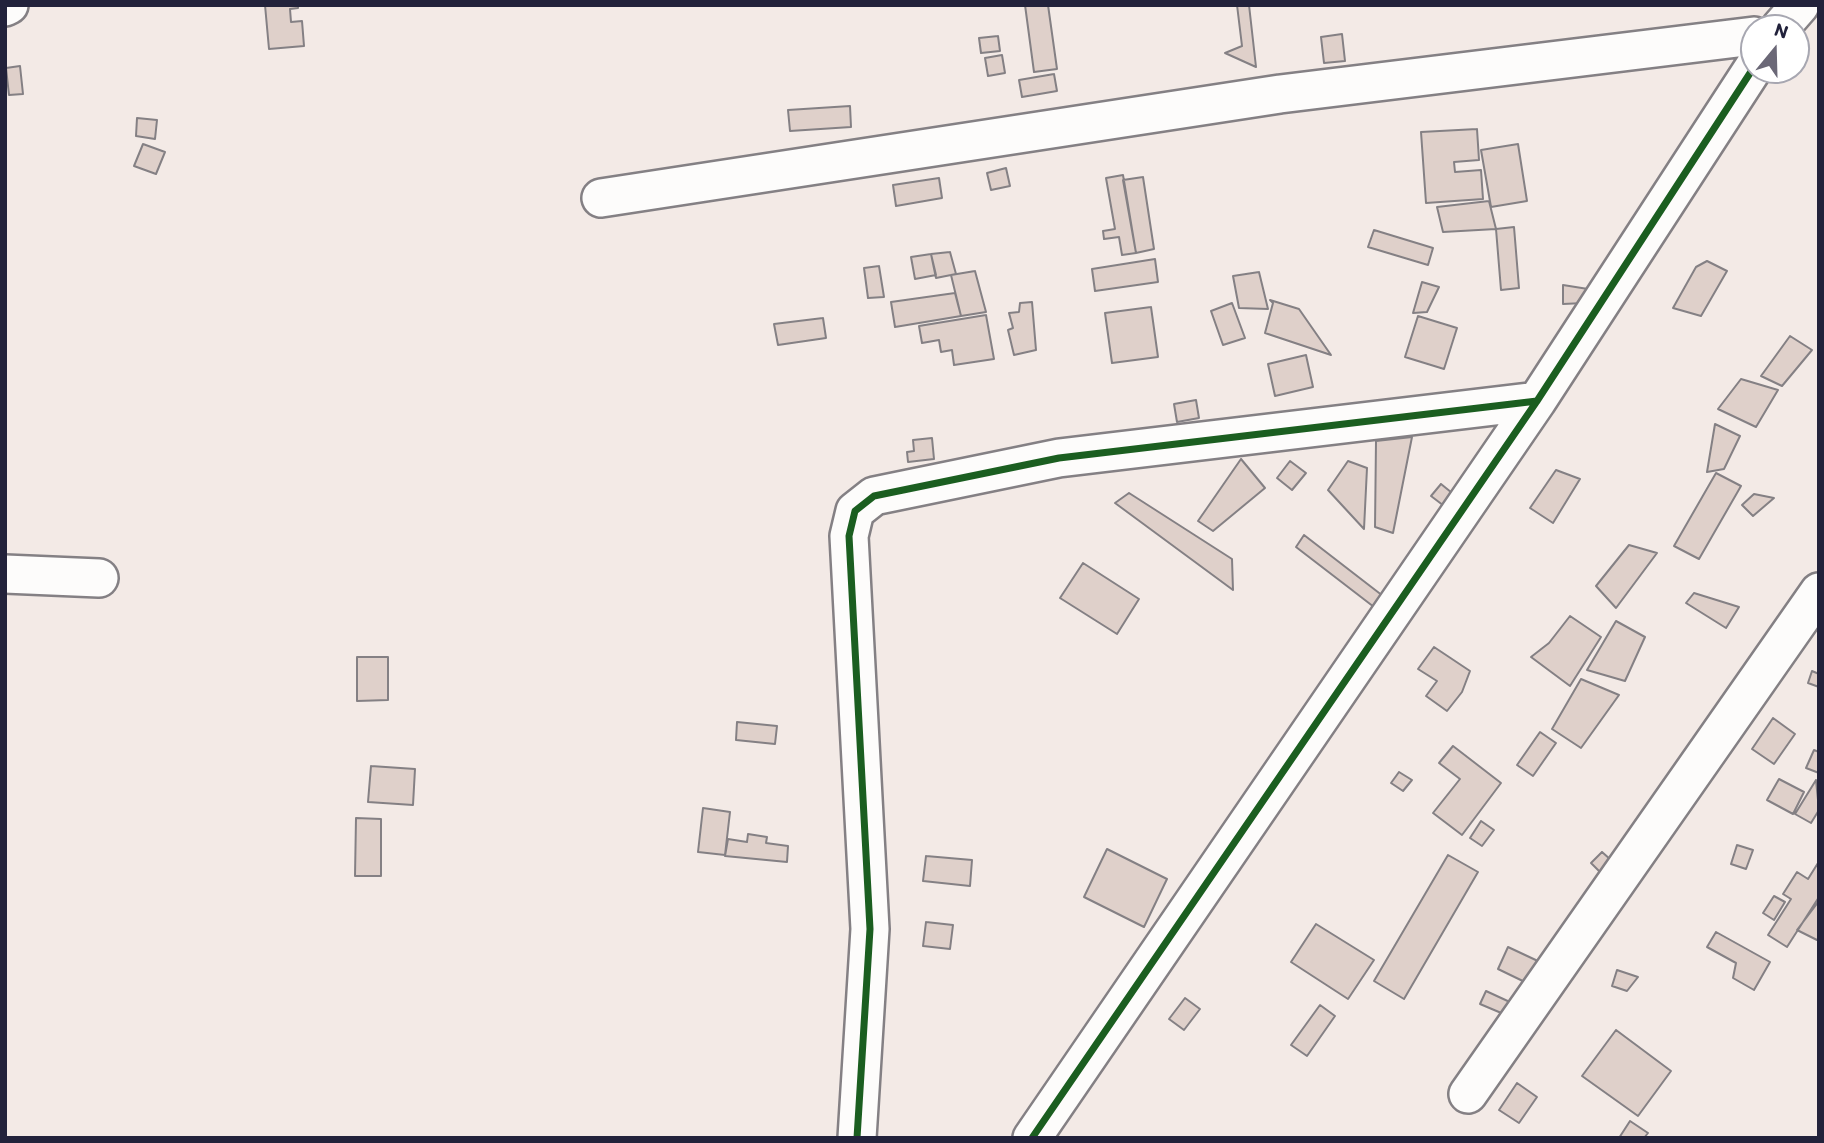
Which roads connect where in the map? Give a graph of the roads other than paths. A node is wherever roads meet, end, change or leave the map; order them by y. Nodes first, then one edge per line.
1 (1740, 38) edge
2 (1743, 84) edge
3 (601, 198) dead end
4 (1537, 401) junction
5 (5, 574) edge
6 (99, 579) dead end
7 (1819, 592) edge
8 (1468, 1094) dead end
9 (857, 1138) edge
10 (1032, 1138) edge

1 - 3 street
2 - 4 street
4 - 9 street
4 - 10 street
5 - 6 street
7 - 8 street

